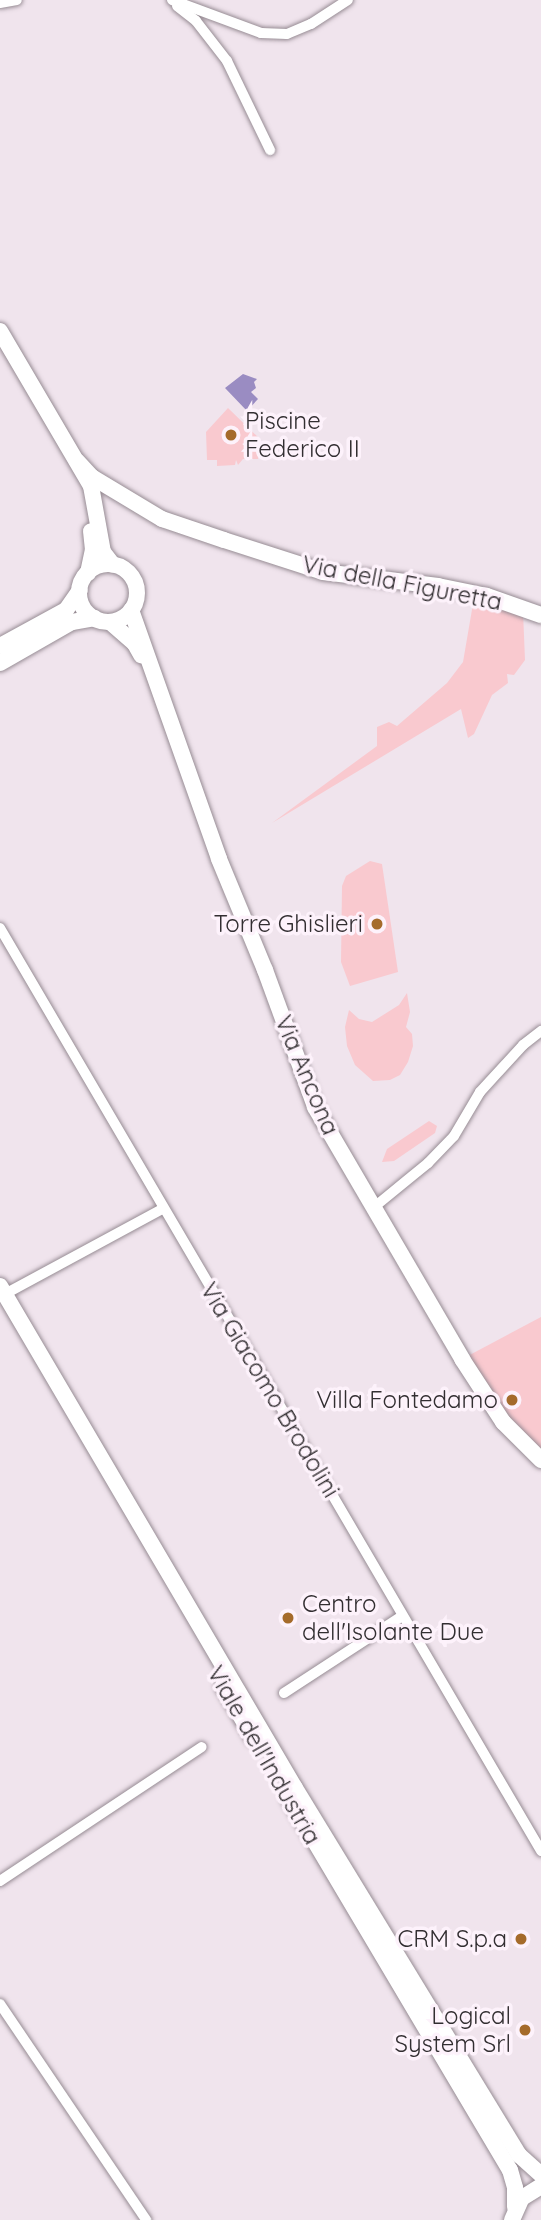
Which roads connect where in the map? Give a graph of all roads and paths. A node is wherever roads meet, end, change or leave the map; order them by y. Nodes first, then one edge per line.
1 (17, 0) edge
2 (171, 0) edge
3 (348, 0) edge
4 (0, 3) edge
5 (270, 150) dead end
6 (0, 331) edge
7 (0, 348) edge
8 (77, 461) junction
9 (113, 565) junction
10 (88, 573) junction
11 (80, 590) junction
12 (131, 610) junction
13 (541, 614) edge
14 (102, 620) junction
15 (0, 646) edge
16 (0, 663) edge
17 (160, 691) junction
18 (0, 928) edge
19 (541, 1031) edge
20 (373, 1208) junction
21 (162, 1209) junction
22 (2, 1296) edge
23 (541, 1460) edge
24 (402, 1616) junction
25 (284, 1693) dead end
26 (202, 1747) dead end
27 (540, 1849) edge
28 (0, 1881) edge
29 (0, 2004) edge
30 (541, 2175) edge
31 (541, 2186) edge
32 (513, 2214) edge
33 (146, 2220) edge

1 - 4 street
2 - 3 street
2 - 5 street
6 - 8 main road, Via Ancona
7 - 10 main road
8 - 9 main road, Via Ancona
8 - 13 main road, Via della Figuretta
9 - 10 main road
9 - 12 main road, Via Ancona
10 - 11 main road
11 - 14 main road, Via Ancona
11 - 15 main road
12 - 14 main road
12 - 17 main road, Via Ancona
14 - 16 main road
14 - 17 main road, Via Ancona
17 - 20 main road, Via Ancona
18 - 21 street, Via Giacomo Brodolini
19 - 20 street
20 - 23 main road, Via Ancona
21 - 22 street
21 - 24 street, Via Giacomo Brodolini
22 - 30 main road, Viale dell'Industria
22 - 32 main road, Viale dell'Industria
24 - 25 street
24 - 27 street, Via Giacomo Brodolini
26 - 28 street
29 - 33 street
31 - 32 main road

